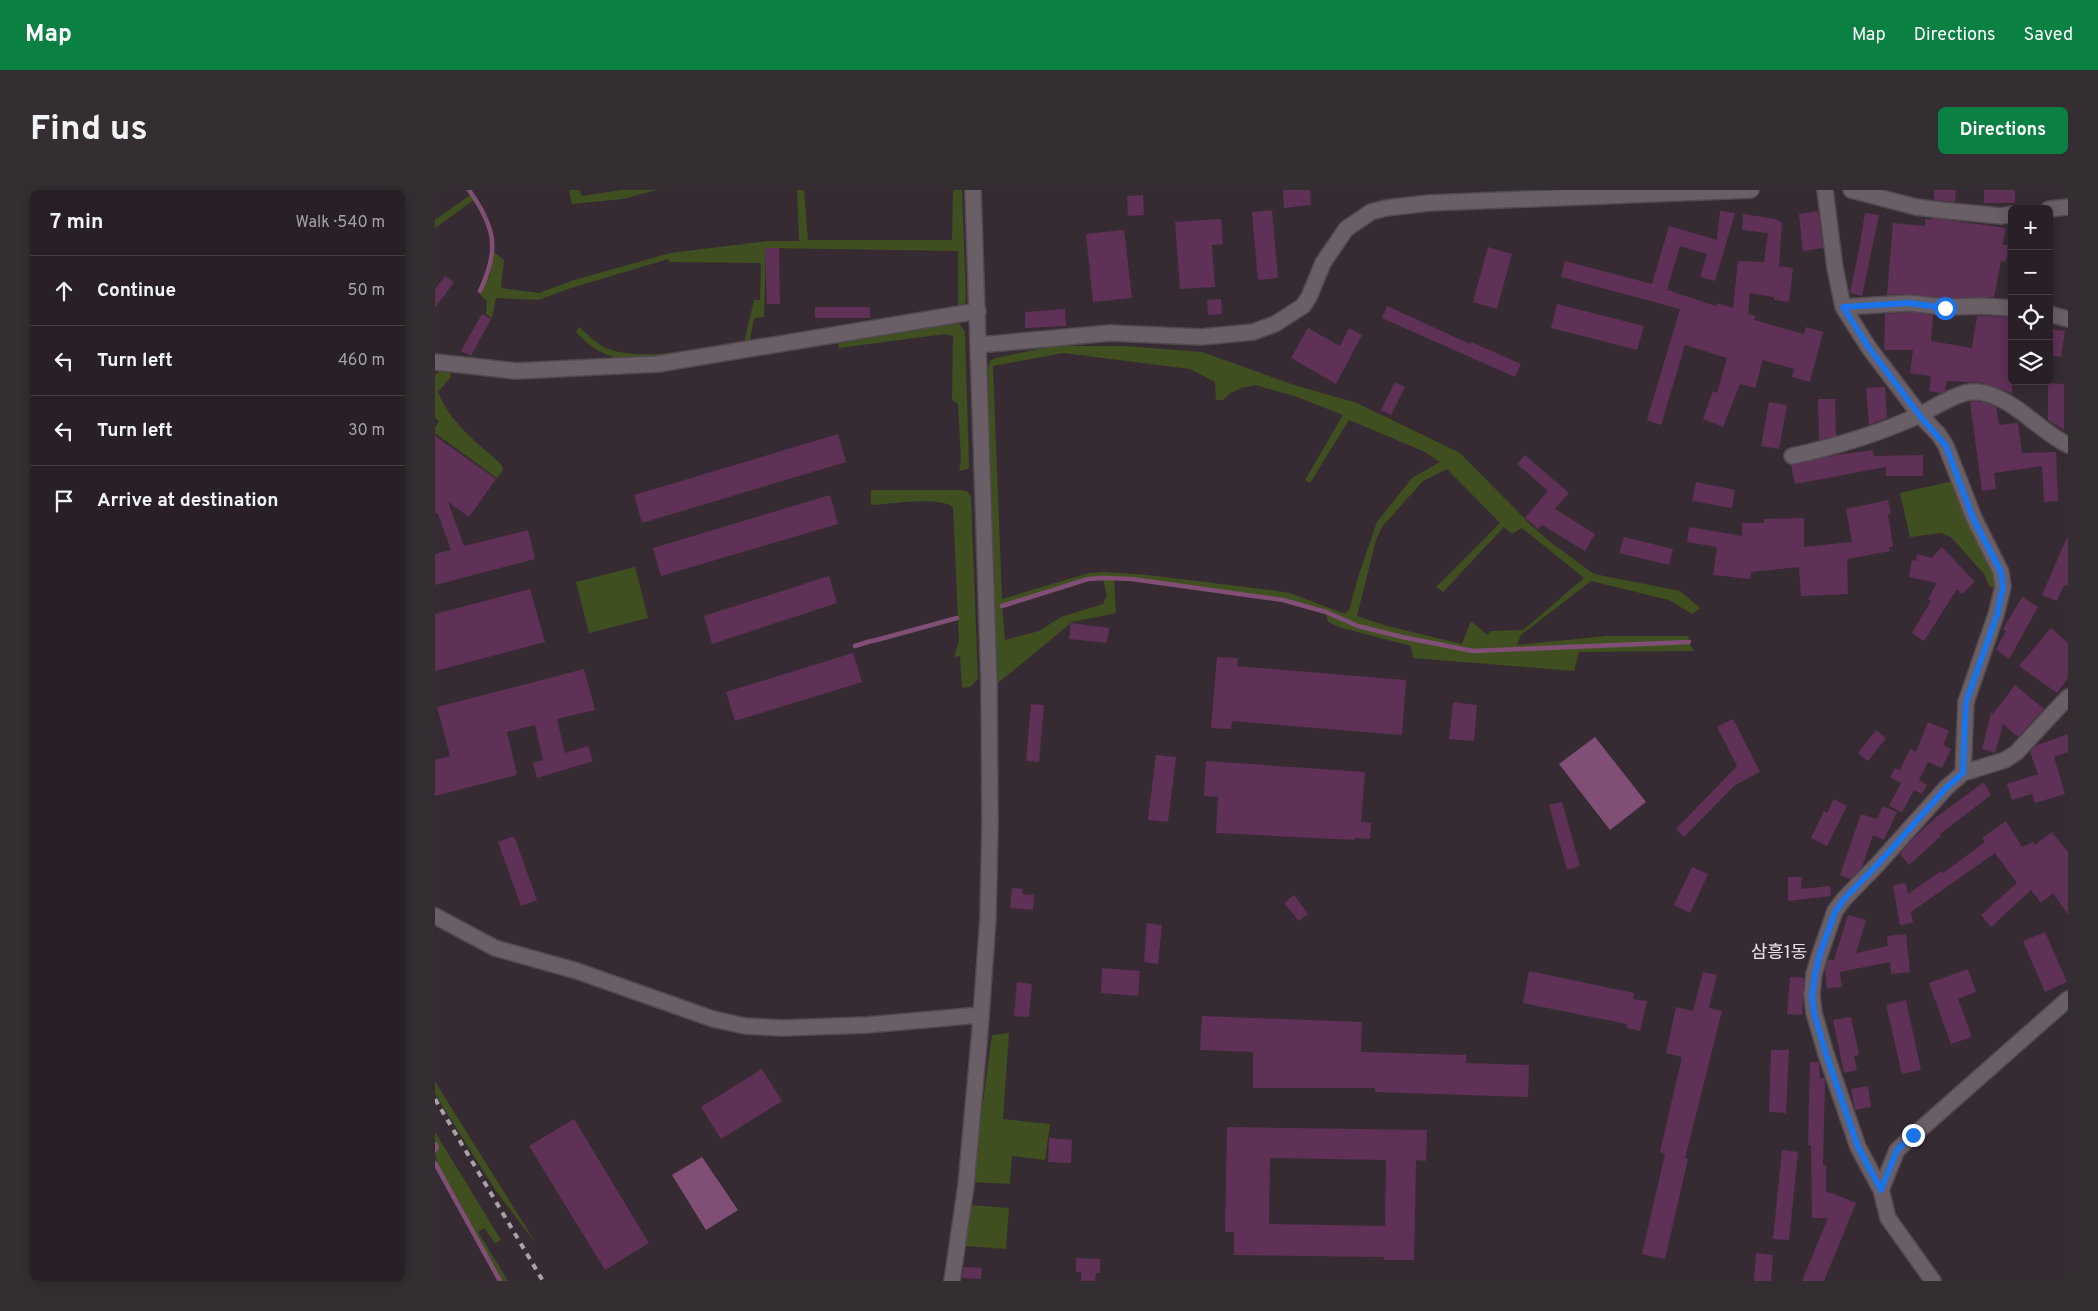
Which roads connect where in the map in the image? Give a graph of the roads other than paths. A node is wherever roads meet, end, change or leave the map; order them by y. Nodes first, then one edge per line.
1 (973, 190) edge
2 (1751, 190) edge
3 (1825, 190) edge
4 (1851, 190) edge
5 (2068, 207) edge
6 (2053, 209) edge
7 (2008, 215) edge
8 (1843, 307) junction
9 (2008, 308) edge
10 (978, 311) junction
11 (2053, 315) edge
12 (2068, 319) edge
13 (979, 344) junction
14 (435, 362) edge
15 (1920, 416) junction
16 (2068, 444) edge
17 (1793, 456) dead end
18 (2068, 697) edge
19 (1963, 773) junction
20 (435, 916) edge
21 (2068, 999) edge
22 (980, 1015) junction
23 (1881, 1190) junction
24 (952, 1281) edge
25 (1933, 1281) edge

1 - 10 street
2 - 13 street
3 - 8 street
4 - 7 street
5 - 6 street
8 - 9 street
8 - 15 street
10 - 13 street
10 - 14 street
11 - 12 street
13 - 22 street
15 - 16 street
15 - 17 street
15 - 19 street
18 - 19 street
19 - 23 street
20 - 22 street
21 - 23 street
22 - 24 street
23 - 25 street

